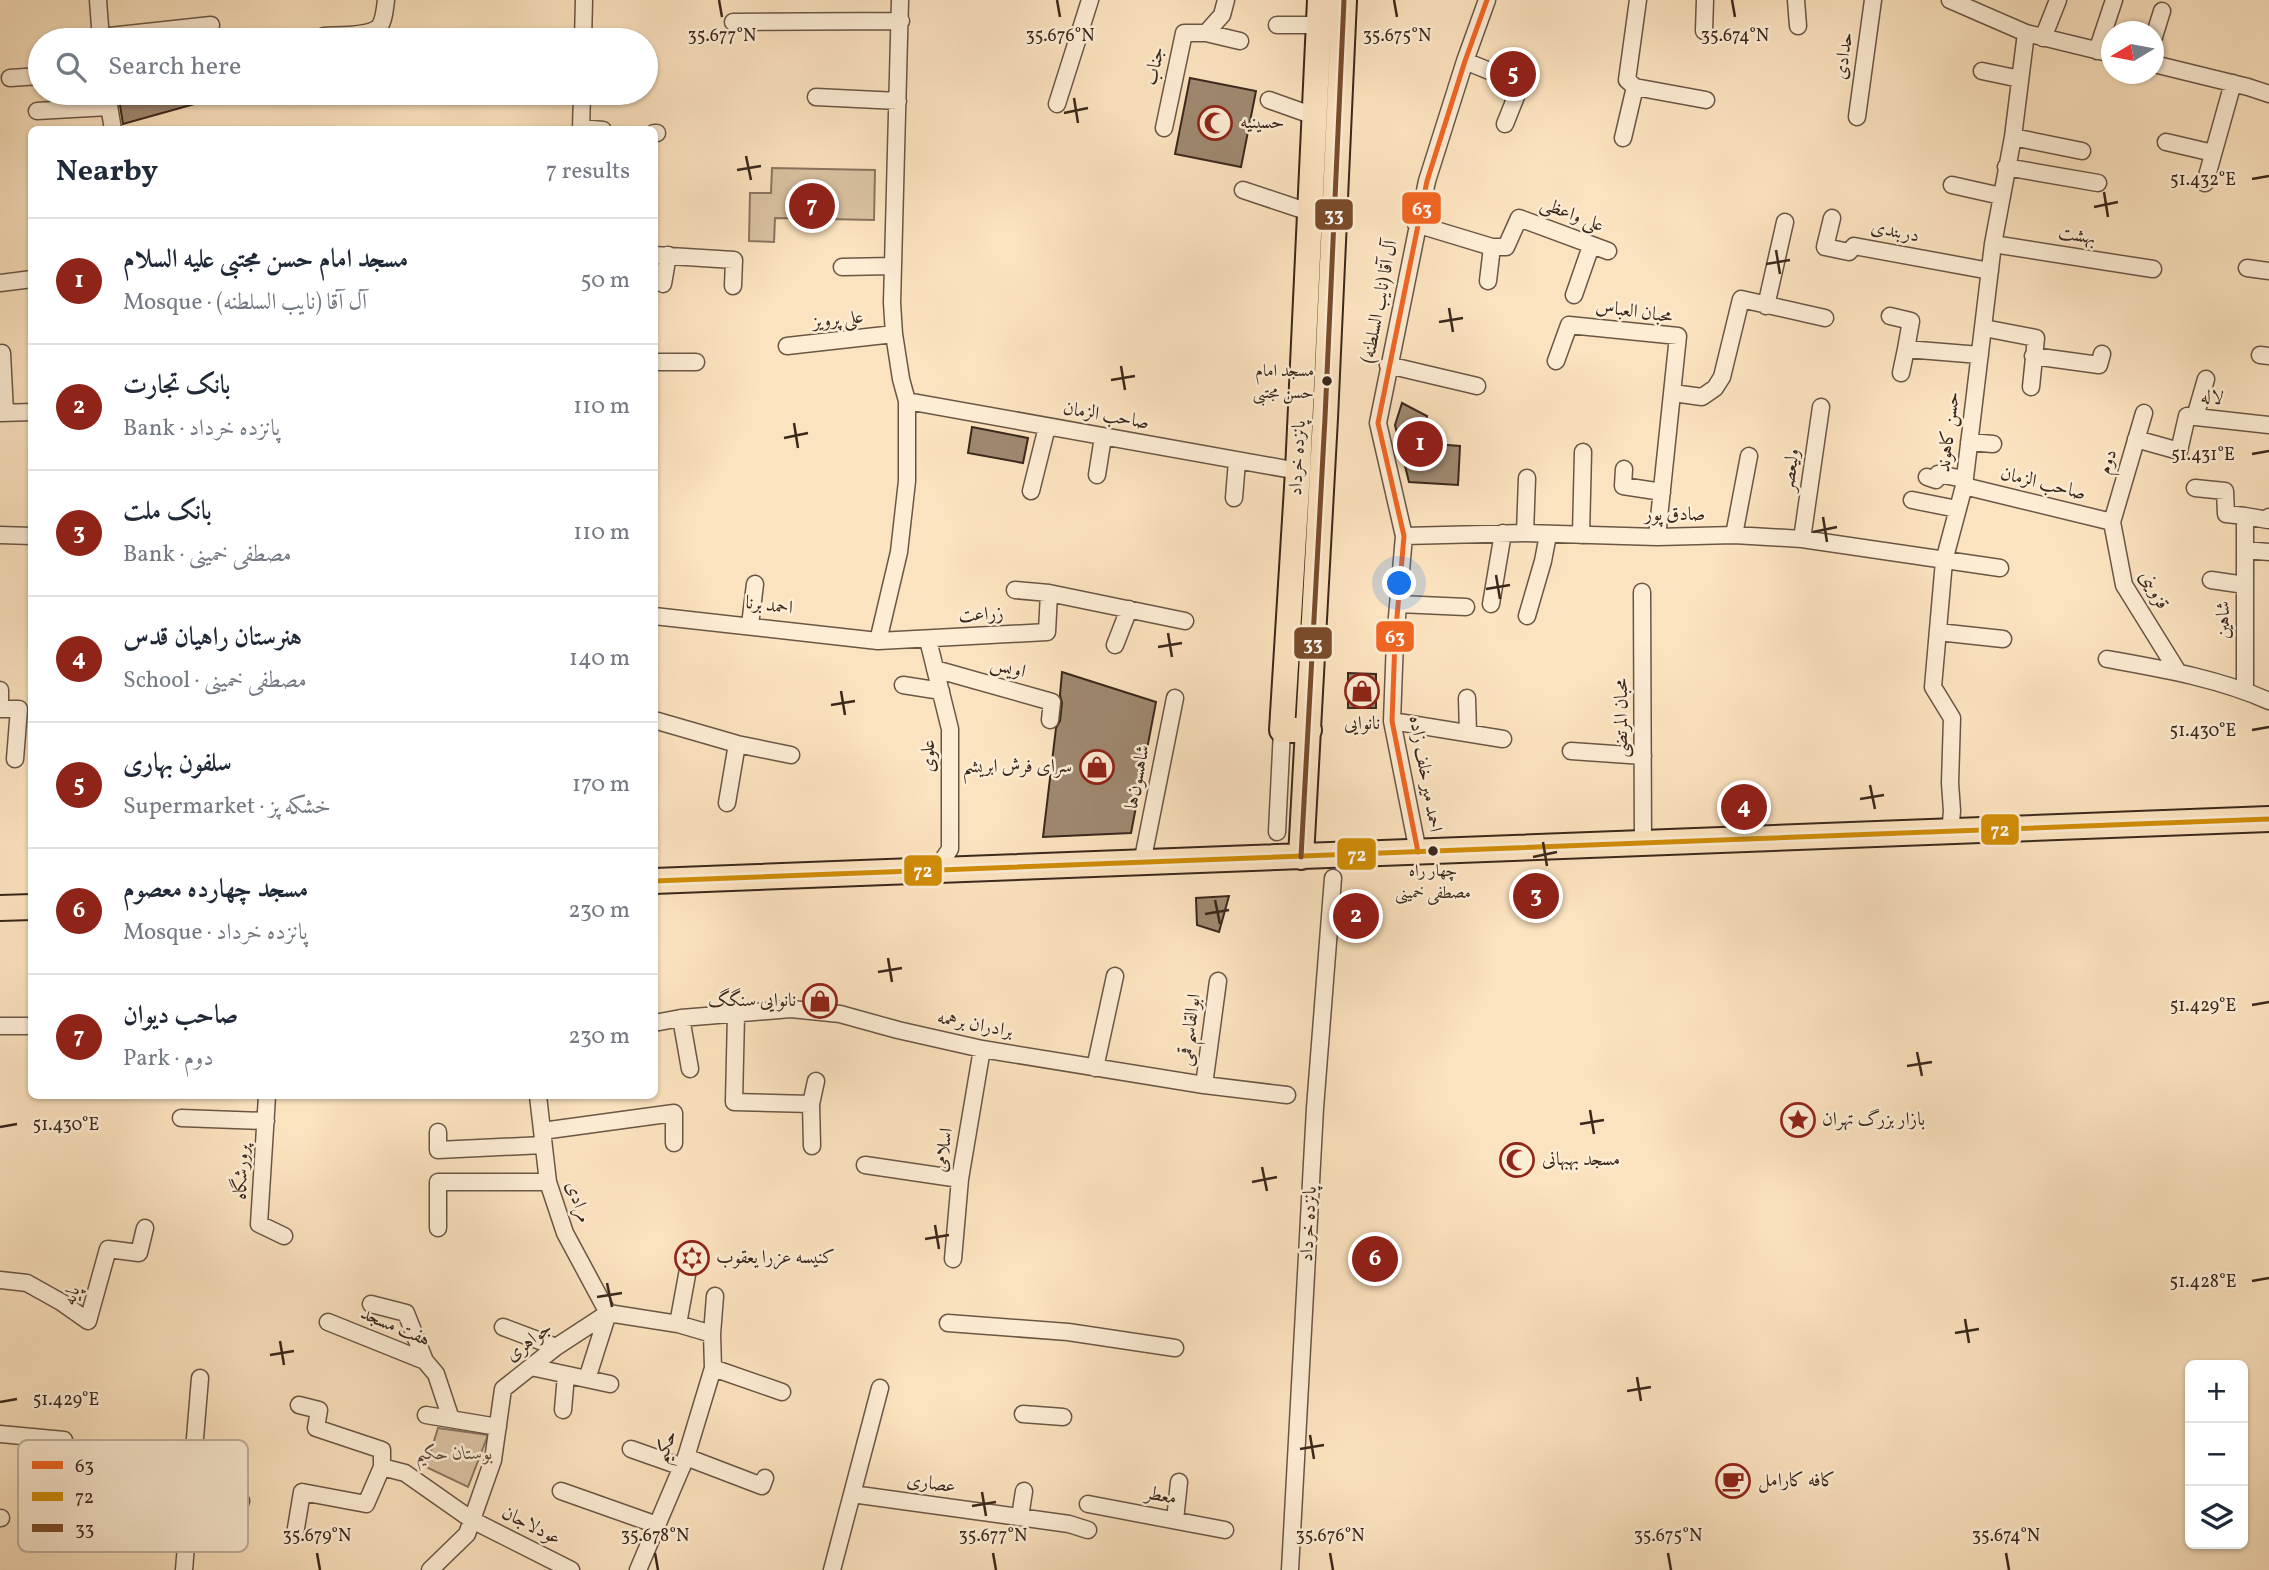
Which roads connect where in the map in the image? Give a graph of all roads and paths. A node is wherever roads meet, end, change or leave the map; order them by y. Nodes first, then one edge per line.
1 (98, 0) edge
2 (386, 0) edge
3 (584, 0) edge
4 (901, 0) edge
5 (1090, 0) edge
6 (1226, 0) edge
7 (1320, 0) edge
8 (1344, 0) edge
9 (1487, 0) edge
10 (1638, 0) edge
11 (1705, 0) edge
12 (1796, 0) edge
13 (1873, 0) edge
14 (1950, 0) edge
15 (2058, 0) edge
16 (2114, 0) edge
17 (2162, 11) dead end
18 (901, 21) junction
19 (2110, 21) edge
20 (2159, 21) edge
21 (733, 22) dead end
22 (211, 25) dead end
23 (1278, 25) dead end
24 (1319, 25) junction
25 (1798, 26) dead end
26 (100, 28) edge
27 (187, 28) edge
28 (378, 28) edge
29 (583, 28) edge
30 (1704, 31) dead end
31 (1206, 33) junction
32 (2026, 33) junction
33 (2043, 38) junction
34 (1240, 41) dead end
35 (2101, 51) edge
36 (1465, 61) junction
37 (2164, 66) edge
38 (1982, 71) dead end
39 (28, 77) edge
40 (10, 78) dead end
41 (2020, 79) junction
42 (2233, 83) junction
43 (1634, 87) junction
44 (2269, 94) edge
45 (816, 97) dead end
46 (1269, 100) dead end
47 (1706, 100) dead end
48 (898, 101) junction
49 (1057, 104) dead end
50 (76, 105) edge
51 (109, 105) edge
52 (582, 105) edge
53 (37, 111) dead end
54 (1314, 116) junction
55 (1857, 117) dead end
56 (1505, 124) dead end
57 (112, 126) edge
58 (581, 126) edge
59 (1164, 128) dead end
60 (2013, 137) junction
61 (1623, 138) dead end
62 (2166, 142) dead end
63 (2082, 151) dead end
64 (2213, 153) junction
65 (2006, 167) junction
66 (2098, 183) dead end
67 (2205, 183) dead end
68 (1952, 185) dead end
69 (1243, 190) dead end
70 (2001, 196) junction
71 (1310, 212) junction
72 (1832, 218) dead end
73 (1785, 222) dead end
74 (1416, 224) junction
75 (1993, 244) junction
76 (1591, 246) junction
77 (1492, 247) junction
78 (1608, 251) dead end
79 (661, 255) edge
80 (1319, 262) junction
81 (893, 266) junction
82 (842, 267) dead end
83 (2246, 268) dead end
84 (2154, 269) dead end
85 (1990, 271) junction
86 (2269, 271) edge
87 (28, 280) edge
88 (1488, 281) dead end
89 (0, 283) edge
90 (663, 284) dead end
91 (733, 286) dead end
92 (1574, 295) dead end
93 (1766, 306) junction
94 (1890, 316) dead end
95 (1825, 318) dead end
96 (1984, 328) junction
97 (894, 334) junction
98 (787, 346) dead end
99 (1906, 349) junction
100 (2, 354) edge
101 (2102, 354) dead end
102 (1980, 355) junction
103 (2033, 356) junction
104 (1556, 361) dead end
105 (658, 362) edge
106 (696, 362) dead end
107 (1388, 365) junction
108 (1901, 373) dead end
109 (2206, 379) dead end
110 (1477, 386) dead end
111 (2031, 387) dead end
112 (1673, 393) junction
113 (907, 401) junction
114 (1821, 407) dead end
115 (28, 412) edge
116 (2, 413) edge
117 (2144, 413) dead end
118 (2195, 417) junction
119 (2269, 425) edge
120 (1048, 427) junction
121 (1103, 437) junction
122 (2136, 439) junction
123 (1969, 442) junction
124 (1993, 444) dead end
125 (1583, 452) dead end
126 (1749, 456) dead end
127 (1237, 461) junction
128 (1624, 469) dead end
129 (1298, 471) junction
130 (1097, 475) dead end
131 (1927, 477) dead end
132 (1527, 478) dead end
133 (1964, 483) junction
134 (2195, 488) dead end
135 (1031, 491) dead end
136 (1662, 492) junction
137 (1234, 498) dead end
138 (1912, 500) dead end
139 (1958, 509) junction
140 (2245, 516) junction
141 (2269, 517) edge
142 (2112, 522) junction
143 (0, 530) edge
144 (1503, 533) junction
145 (1525, 533) junction
146 (28, 535) edge
147 (1548, 535) junction
148 (1581, 535) junction
149 (1734, 535) junction
150 (1404, 536) junction
151 (1657, 537) junction
152 (1802, 539) junction
153 (2245, 550) junction
154 (2269, 552) edge
155 (1944, 561) junction
156 (2000, 568) dead end
157 (2211, 580) dead end
158 (755, 584) dead end
159 (2245, 585) junction
160 (1016, 590) dead end
161 (1642, 592) dead end
162 (1049, 593) junction
163 (1399, 604) junction
164 (1491, 604) dead end
165 (1466, 607) dead end
166 (1129, 609) junction
167 (658, 616) edge
168 (1527, 616) dead end
169 (1185, 621) dead end
170 (750, 625) junction
171 (1938, 632) junction
172 (2003, 639) dead end
173 (928, 640) junction
174 (878, 641) junction
175 (1115, 645) dead end
176 (2107, 659) dead end
177 (935, 669) junction
178 (2178, 672) junction
179 (903, 685) dead end
180 (0, 690) edge
181 (941, 691) junction
182 (2257, 696) edge
183 (1175, 698) dead end
184 (1467, 698) dead end
185 (0, 709) edge
186 (1051, 720) dead end
187 (658, 721) edge
188 (1392, 721) junction
189 (1282, 730) junction
190 (1309, 730) junction
191 (1468, 733) junction
192 (1503, 739) dead end
193 (737, 744) junction
194 (1571, 751) dead end
195 (790, 755) dead end
196 (1643, 756) junction
197 (15, 759) dead end
198 (727, 803) dead end
199 (2269, 819) edge
200 (1277, 832) dead end
201 (1950, 832) junction
202 (1643, 844) junction
203 (1418, 852) junction
204 (1301, 857) junction
205 (1142, 863) junction
206 (935, 871) junction
207 (1333, 878) dead end
208 (658, 881) edge
209 (0, 908) edge
210 (28, 908) edge
211 (1115, 976) dead end
212 (1218, 981) dead end
213 (736, 1015) junction
214 (681, 1018) junction
215 (658, 1022) edge
216 (0, 1026) edge
217 (28, 1026) edge
218 (982, 1049) junction
219 (1095, 1068) junction
220 (690, 1069) dead end
221 (816, 1081) dead end
222 (1204, 1085) junction
223 (1287, 1095) dead end
224 (267, 1099) edge
225 (538, 1099) edge
226 (811, 1104) junction
227 (181, 1118) dead end
228 (265, 1121) junction
229 (438, 1132) dead end
230 (543, 1138) junction
231 (674, 1143) dead end
232 (812, 1146) dead end
233 (864, 1165) dead end
234 (960, 1179) junction
235 (548, 1182) junction
236 (145, 1228) dead end
237 (438, 1228) dead end
238 (284, 1236) dead end
239 (953, 1259) dead end
240 (689, 1264) dead end
241 (0, 1280) edge
242 (715, 1296) dead end
243 (371, 1304) dead end
244 (608, 1313) junction
245 (328, 1322) dead end
246 (948, 1323) dead end
247 (678, 1324) junction
248 (503, 1327) dead end
249 (712, 1334) junction
250 (556, 1347) junction
251 (1175, 1348) dead end
252 (425, 1361) junction
253 (531, 1367) junction
254 (713, 1368) junction
255 (566, 1375) junction
256 (200, 1378) dead end
257 (587, 1379) junction
258 (610, 1384) dead end
259 (880, 1388) dead end
260 (782, 1392) dead end
261 (299, 1405) dead end
262 (563, 1410) dead end
263 (1023, 1414) dead end
264 (426, 1415) dead end
265 (1063, 1417) dead end
266 (451, 1419) junction
267 (498, 1427) junction
268 (0, 1434) edge
269 (64, 1440) dead end
270 (195, 1440) edge
271 (631, 1449) dead end
272 (684, 1462) junction
273 (382, 1468) junction
274 (765, 1478) dead end
275 (1179, 1482) dead end
276 (561, 1490) dead end
277 (1024, 1491) dead end
278 (852, 1494) junction
279 (1088, 1504) dead end
280 (1020, 1517) junction
281 (472, 1520) junction
282 (1175, 1520) junction
283 (657, 1525) junction
284 (1088, 1530) dead end
285 (1225, 1531) dead end
286 (295, 1534) dead end
287 (186, 1552) edge
288 (184, 1570) edge
289 (430, 1570) edge
290 (570, 1570) edge
291 (638, 1570) edge
292 (832, 1570) edge
293 (1290, 1570) edge

1 - 26 street
2 - 28 street
3 - 29 street
4 - 18 street
5 - 49 street
6 - 31 street, جناب
7 - 24 main road, پانزده خرداد
8 - 80 main road, پانزده خرداد
9 - 36 street, آل آقا (نایب السلطنه)
10 - 43 street
11 - 30 street
12 - 25 street
13 - 55 street, حدادی
14 - 32 street
15 - 33 street
16 - 19 street
17 - 20 street
18 - 21 street
18 - 48 street
22 - 27 street
23 - 24 street
24 - 54 main road, پانزده خرداد
31 - 34 street
31 - 59 street, جناب
32 - 33 street
32 - 41 street, حسن کاهوند
33 - 35 street
36 - 56 street
36 - 74 street, آل آقا (نایب السلطنه)
37 - 42 street
38 - 41 street
39 - 40 street
41 - 60 street, حسن کاهوند
42 - 44 street
42 - 64 street
43 - 47 street
43 - 61 street
45 - 48 street
46 - 54 street
48 - 81 street
50 - 53 street
51 - 57 street
52 - 58 street
54 - 71 main road, پانزده خرداد
60 - 63 street
60 - 65 street, حسن کاهوند
62 - 64 street
64 - 67 street
65 - 66 street
65 - 70 street, حسن کاهوند
68 - 70 street
69 - 71 street
70 - 75 street, حسن کاهوند
71 - 80 main road, پانزده خرداد
72 - 85 street, دربندی
73 - 93 street
74 - 77 street
74 - 107 street, آل آقا (نایب السلطنه)
75 - 84 street, بهشت
75 - 85 street, حسن کاهوند
76 - 77 street, علی واعظی
76 - 78 street, علی واعظی
76 - 92 street
77 - 88 street
79 - 90 street
79 - 91 street
80 - 129 main road, پانزده خرداد
80 - 190 main road, پانزده خرداد
81 - 82 street
81 - 97 street
83 - 86 street
85 - 96 street, حسن کاهوند
87 - 89 street
93 - 95 street
93 - 112 street
94 - 99 street
96 - 102 street, حسن کاهوند
96 - 103 street
97 - 98 street, علی پرویز
97 - 113 street
99 - 102 street
99 - 108 street
100 - 116 street
101 - 103 street
102 - 123 street, حسن کاهوند
103 - 111 street
104 - 112 street, محبان العباس
105 - 106 street
107 - 110 street
107 - 150 street, آل آقا (نایب السلطنه)
109 - 118 street
112 - 136 street, محبان العباس
113 - 120 street, صاحب الزمان
113 - 174 street
114 - 152 street, ولیعصر
115 - 116 street
117 - 122 street, دوم
118 - 119 street, لاله
118 - 122 street, لاله
120 - 121 street, صاحب الزمان
120 - 135 street
121 - 127 street, صاحب الزمان
121 - 130 street
122 - 142 street, دوم
123 - 124 street
123 - 133 street, حسن کاهوند
125 - 148 street
126 - 149 street
127 - 129 street, صاحب الزمان
127 - 137 street
128 - 136 street
129 - 189 main road, پانزده خرداد
131 - 133 street, صاحب الزمان
132 - 145 street
133 - 139 street, حسن کاهوند
133 - 142 street, صاحب الزمان
134 - 140 street
136 - 151 street, محبان العباس
138 - 139 street
139 - 155 street, حسن کاهوند
140 - 141 street
140 - 153 street
142 - 178 street, قزوینی
143 - 146 street
144 - 145 street, صادق پور
144 - 150 street, صادق پور
144 - 164 street
145 - 147 street, صادق پور
147 - 148 street, صادق پور
147 - 168 street
148 - 151 street, صادق پور
149 - 151 street, صادق پور
149 - 152 street, صادق پور
150 - 163 street, احمد میر خلف زاده
152 - 155 street, صادق پور
153 - 154 street
153 - 159 street, شاهین
155 - 156 street
155 - 171 street, حسن کاهوند
157 - 159 street
158 - 170 street
159 - 182 street, شاهین
160 - 162 street
161 - 196 street, محبان المرتضی
162 - 166 street
162 - 173 street, زراعت
163 - 165 street
163 - 188 street, احمد میر خلف زاده
166 - 169 street
166 - 175 street
167 - 170 street, احمد برنا
170 - 174 street, احمد برنا
171 - 172 street
171 - 201 street, حسن کاهوند
173 - 174 street, زراعت
173 - 177 street, علوی
176 - 178 street, شاهین
177 - 181 street, علوی
177 - 186 street, اویس
178 - 182 street, شاهین
179 - 181 street
180 - 185 street
181 - 206 street, علوی
183 - 205 street, شاهسون‌ها
184 - 191 street
185 - 197 street
187 - 193 street
188 - 191 street
188 - 203 street, احمد میر خلف زاده
189 - 190 main road
189 - 200 street, پانزده خرداد
190 - 204 main road, پانزده خرداد
191 - 192 street
193 - 195 street
193 - 198 street
194 - 196 street
196 - 202 street, محبان المرتضی
199 - 201 main road
201 - 202 main road
202 - 203 main road
203 - 204 main road
204 - 205 main road
205 - 206 main road
206 - 208 main road
207 - 293 street, پانزده خرداد
209 - 210 main road
211 - 219 street
212 - 222 street, ابوالقاسم قمی
213 - 214 street, برادران برهمه
213 - 218 street, برادران برهمه
213 - 226 street
214 - 215 street, برادران برهمه
214 - 220 street
216 - 217 street
218 - 219 street, برادران برهمه
218 - 234 street, اسلامی
219 - 222 street, برادران برهمه
221 - 226 street
222 - 223 street, برادران برهمه
224 - 228 street, پرورشگاه
225 - 230 street, مرادی
226 - 232 street
227 - 228 street
228 - 238 street, پرورشگاه
229 - 230 street
230 - 231 street
230 - 235 street, مرادی
233 - 234 street
234 - 239 street, اسلامی
235 - 237 street
235 - 244 street, مرادی
236 - 241 street, پایه
240 - 247 street
242 - 249 street, حکیم
243 - 252 street
244 - 247 street
244 - 250 street, جواهری
244 - 257 street
245 - 252 street, هفت مسجد
246 - 251 street
247 - 249 street
248 - 250 street
249 - 254 street, حکیم
250 - 253 street, جواهری
252 - 266 street, هفت مسجد
253 - 255 street
253 - 267 street, جواهری
254 - 260 street
254 - 272 street, حکیم
255 - 257 street
255 - 262 street
256 - 270 street
257 - 258 street
259 - 278 street
261 - 273 street
263 - 265 street
264 - 266 street
266 - 267 street
267 - 281 street, جواهری
268 - 269 street
271 - 272 street
272 - 274 street
272 - 283 street, حکیم
273 - 281 street
273 - 286 street
275 - 282 street
276 - 283 street
277 - 280 street
278 - 280 street, عصاری
278 - 292 street
279 - 282 street, معطر
280 - 284 street, عصاری
281 - 289 street, جواهری
281 - 290 street, عودلاجان
282 - 285 street, معطر
283 - 291 street, حکیم
287 - 288 street

